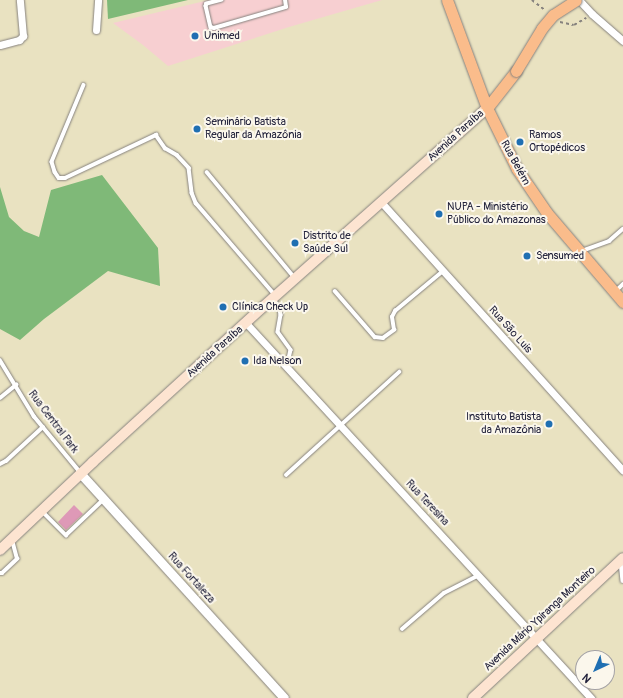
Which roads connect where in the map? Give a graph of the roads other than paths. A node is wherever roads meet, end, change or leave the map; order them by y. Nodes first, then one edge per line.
1 (20, 0) edge
2 (98, 0) edge
3 (222, 0) edge
4 (285, 0) edge
5 (447, 0) edge
6 (576, 0) edge
7 (580, 0) edge
8 (96, 30) dead end
9 (623, 41) edge
10 (0, 45) edge
11 (84, 85) dead end
12 (487, 108) junction
13 (207, 172) dead end
14 (382, 203) junction
15 (623, 229) edge
16 (580, 252) junction
17 (443, 271) junction
18 (296, 279) junction
19 (623, 284) edge
20 (335, 291) dead end
21 (614, 292) junction
22 (275, 298) junction
23 (623, 302) edge
24 (246, 323) junction
25 (0, 360) edge
26 (287, 367) junction
27 (398, 372) dead end
28 (16, 386) junction
29 (0, 398) edge
30 (340, 425) junction
31 (43, 427) junction
32 (0, 464) edge
33 (623, 471) edge
34 (81, 474) junction
35 (286, 475) dead end
36 (103, 499) junction
37 (42, 511) junction
38 (12, 539) junction
39 (0, 550) edge
40 (622, 559) edge
41 (0, 573) edge
42 (479, 575) junction
43 (623, 581) edge
44 (402, 629) dead end
45 (537, 638) junction
46 (284, 698) edge
47 (473, 698) edge
48 (591, 698) edge

1 - 10 street
2 - 8 street
3 - 4 lane
5 - 12 main road, Rua Belém
6 - 12 main road, Avenida Paraíba, bridge
7 - 9 street
11 - 22 lane
12 - 14 main road, Avenida Paraíba
12 - 16 main road, Rua Belém
13 - 18 lane
14 - 17 street, Rua São Luis
14 - 18 main road, Avenida Paraíba
15 - 16 lane
16 - 21 main road, Rua Belém
17 - 20 lane
17 - 33 street, Rua São Luis
18 - 22 main road, Avenida Paraíba
19 - 21 lane
21 - 23 main road, Rua Belém
22 - 24 main road, Avenida Paraíba
22 - 26 lane
24 - 26 street, Rua Teresina
24 - 34 main road, Avenida Paraíba
25 - 28 lane, Rua Central Park
26 - 30 street, Rua Teresina
27 - 30 lane
28 - 29 lane
28 - 31 lane, Rua Central Park
30 - 35 lane
30 - 42 street, Rua Teresina
31 - 32 lane
31 - 34 lane, Rua Central Park
34 - 36 street, Rua Fortaleza
34 - 37 main road, Avenida Paraíba
36 - 37 lane
36 - 46 street, Rua Fortaleza
37 - 38 main road, Avenida Paraíba
38 - 39 main road, Avenida Paraíba
38 - 41 lane
40 - 43 lane
40 - 45 main road, Avenida Mário Ypiranga Monteiro
42 - 44 lane
42 - 45 street, Rua Teresina
45 - 47 main road, Avenida Mário Ypiranga Monteiro
45 - 48 street, Rua Teresina

